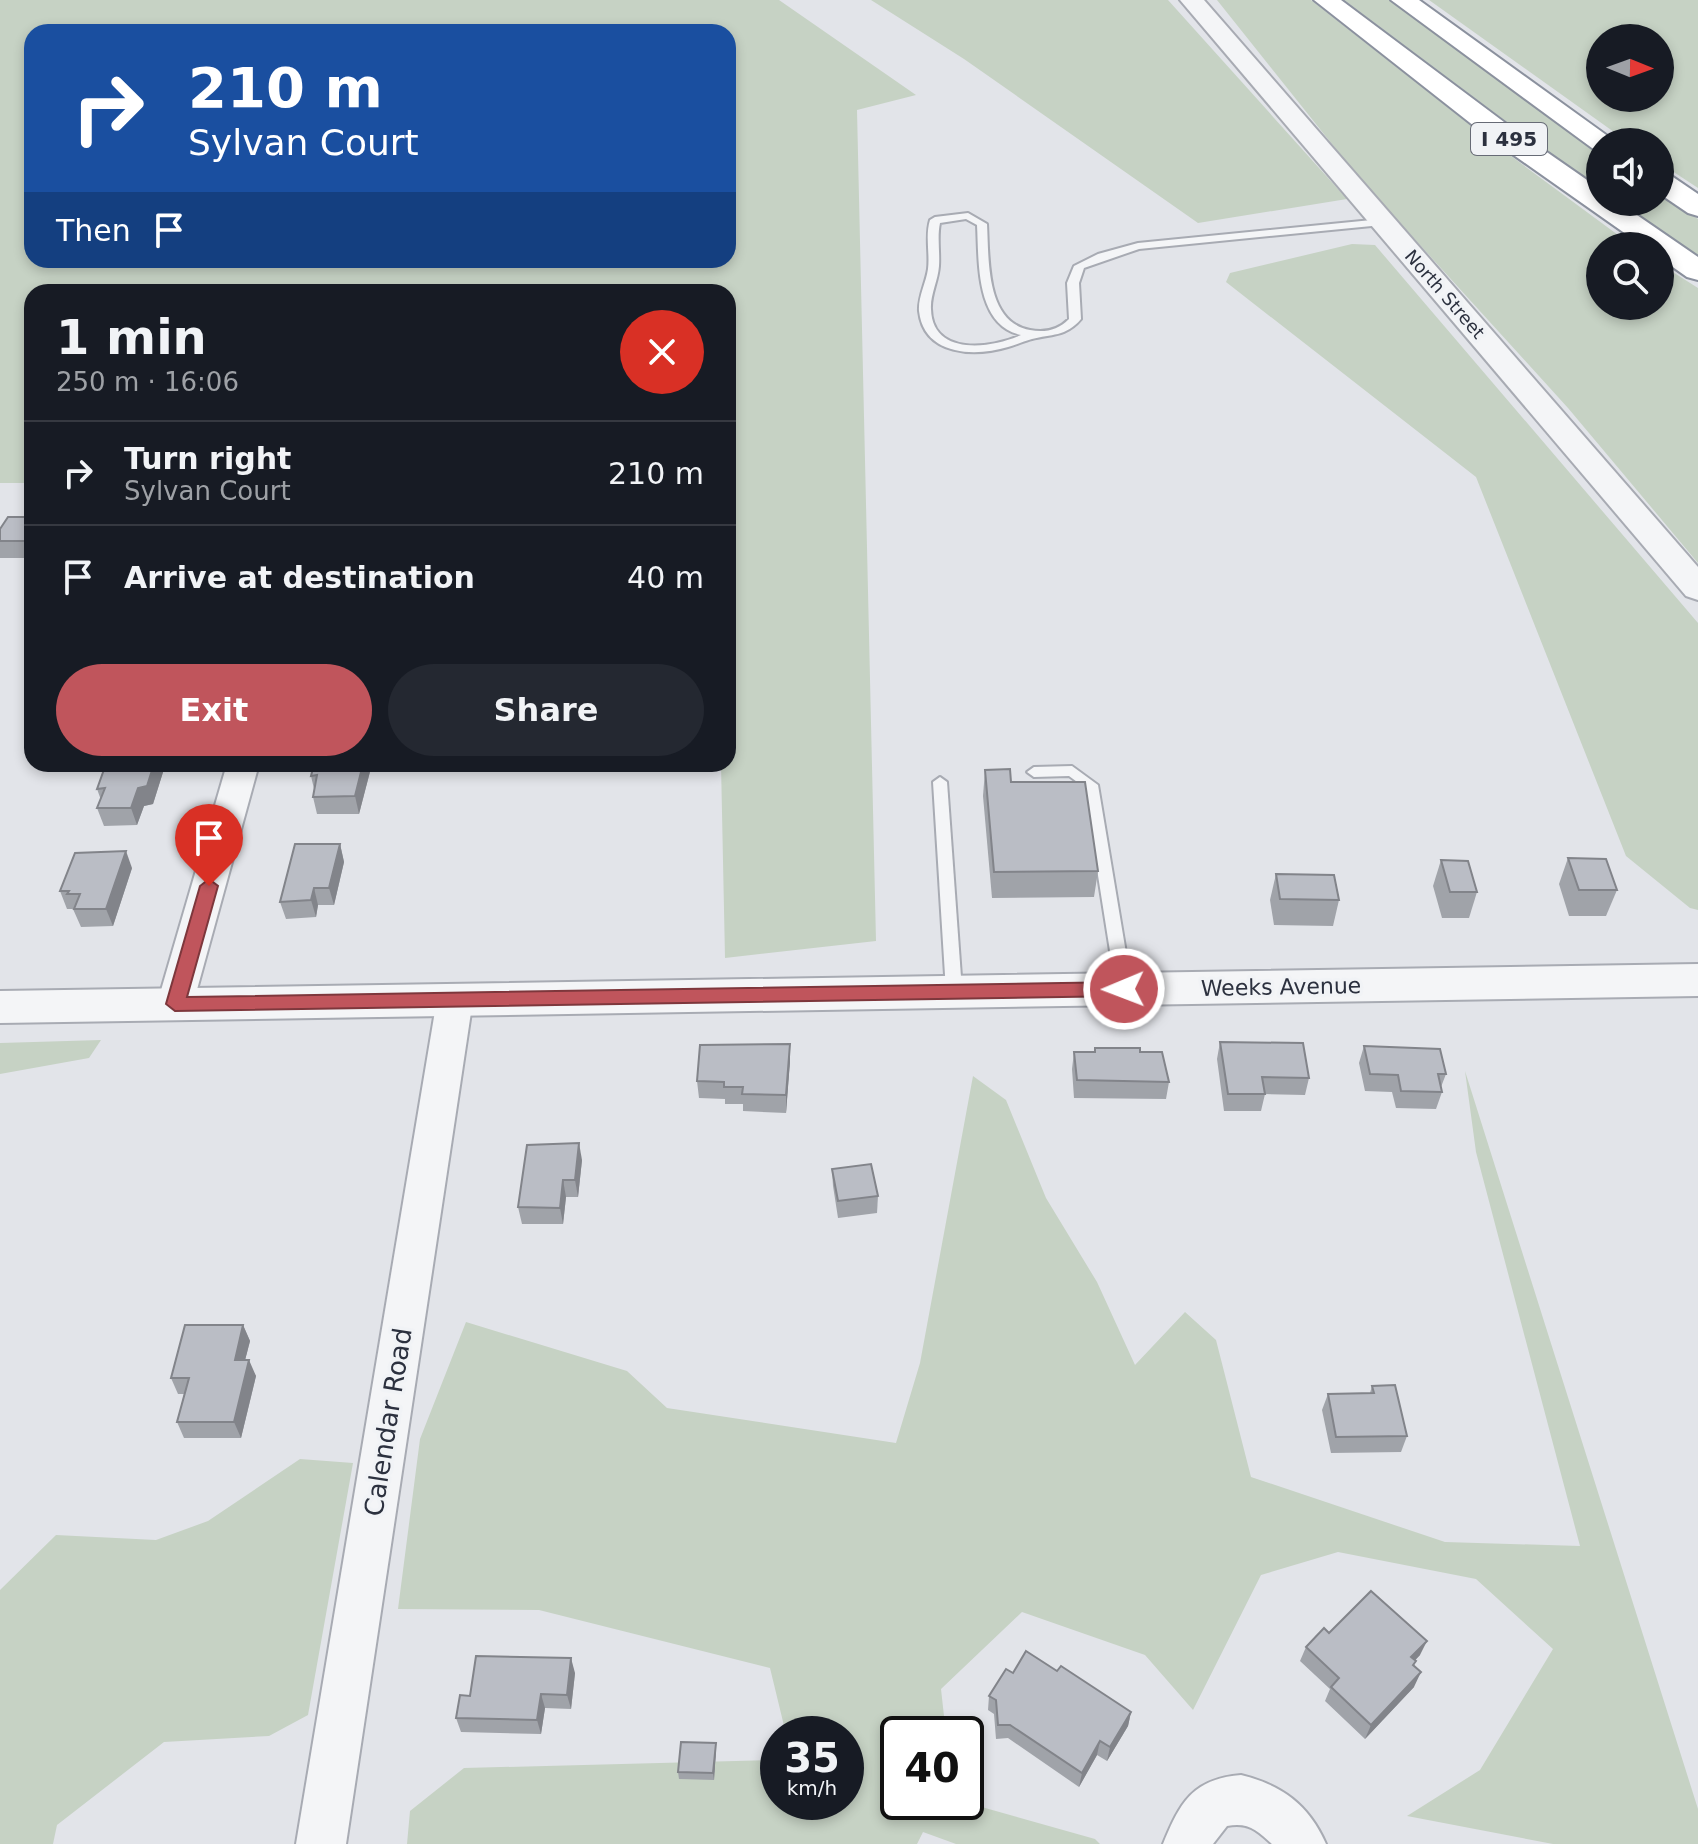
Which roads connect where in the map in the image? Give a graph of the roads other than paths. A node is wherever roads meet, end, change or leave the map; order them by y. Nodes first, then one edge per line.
1 (1192, 0) edge
2 (1326, 0) edge
3 (1403, 0) edge
4 (1586, 131) edge
5 (1674, 191) edge
6 (1698, 207) edge
7 (1382, 222) junction
8 (1698, 271) edge
9 (1033, 334) junction
10 (1698, 589) edge
11 (241, 772) edge
12 (1034, 772) dead end
13 (940, 782) dead end
14 (1698, 980) edge
15 (1124, 989) junction
16 (954, 991) junction
17 (455, 999) junction
18 (175, 1004) junction
19 (0, 1007) edge
20 (321, 1844) edge
21 (1188, 1844) edge
22 (1301, 1844) edge

1 - 7 street, North Street
2 - 8 highway, I 495
3 - 4 highway, I 495
5 - 6 highway
7 - 9 lane
7 - 10 street, North Street
9 - 9 lane
11 - 18 street
12 - 15 lane
13 - 16 lane
14 - 15 street, Weeks Avenue
15 - 16 street, Weeks Avenue
16 - 17 street, Weeks Avenue
17 - 18 street, Weeks Avenue
17 - 20 street, Calendar Road
18 - 19 street, Weeks Avenue
21 - 22 street

